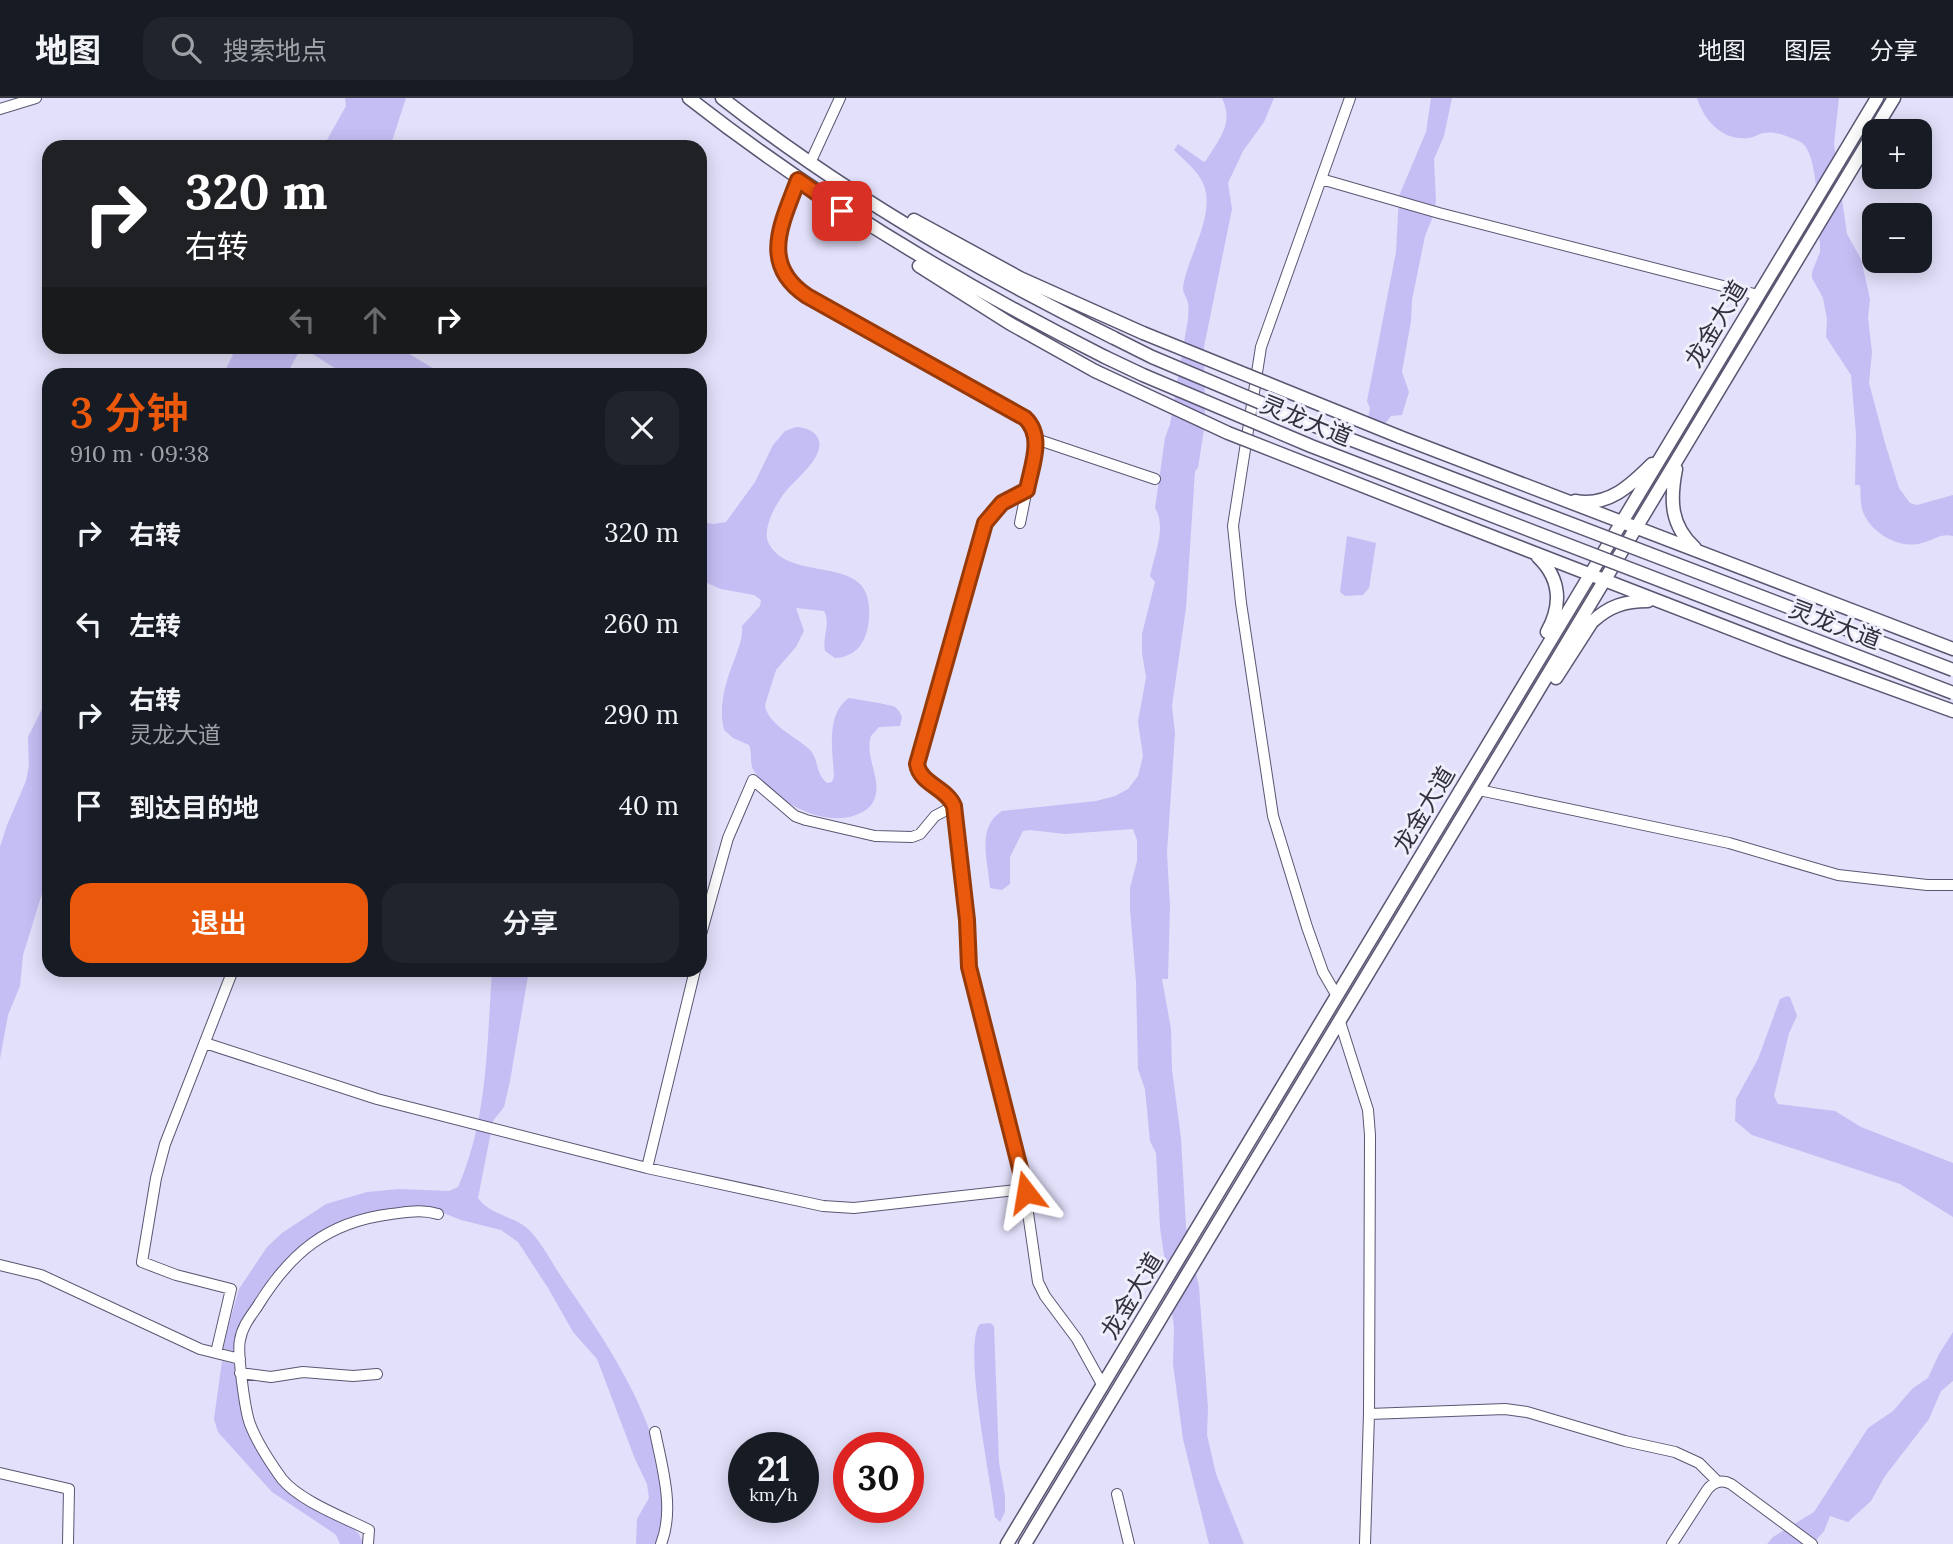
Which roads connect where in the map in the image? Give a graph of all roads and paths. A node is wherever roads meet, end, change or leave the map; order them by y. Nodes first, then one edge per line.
1 (36, 98) edge
2 (689, 98) edge
3 (722, 98) edge
4 (840, 98) edge
5 (1350, 98) edge
6 (1877, 98) edge
7 (1894, 98) edge
8 (0, 109) edge
9 (1881, 119) edge
10 (1862, 152) edge
11 (810, 163) junction
12 (1321, 179) junction
13 (798, 180) junction
14 (853, 192) junction
15 (825, 198) junction
16 (1759, 295) junction
17 (1036, 439) junction
18 (1666, 448) junction
19 (1680, 456) junction
20 (1155, 479) dead end
21 (1027, 490) junction
22 (1557, 497) junction
23 (1622, 522) junction
24 (1020, 523) dead end
25 (1636, 528) junction
26 (1526, 550) junction
27 (1701, 552) junction
28 (1590, 575) junction
29 (1605, 580) junction
30 (1659, 601) junction
31 (1953, 649) edge
32 (1953, 670) edge
33 (1953, 693) edge
34 (1953, 711) edge
35 (1500, 725) junction
36 (1517, 727) junction
37 (1479, 790) junction
38 (954, 806) junction
39 (1953, 885) edge
40 (707, 913) edge
41 (230, 977) edge
42 (693, 977) edge
43 (1337, 996) junction
44 (1340, 1022) junction
45 (205, 1043) junction
46 (648, 1168) junction
47 (1025, 1189) junction
48 (439, 1214) dead end
49 (0, 1265) edge
50 (216, 1353) junction
51 (240, 1359) junction
52 (240, 1373) junction
53 (377, 1374) dead end
54 (1103, 1386) junction
55 (1369, 1414) junction
56 (655, 1432) dead end
57 (0, 1473) edge
58 (1718, 1482) junction
59 (1117, 1494) dead end
60 (68, 1544) edge
61 (368, 1544) edge
62 (661, 1544) edge
63 (1007, 1544) edge
64 (1026, 1544) edge
65 (1129, 1544) edge
66 (1365, 1544) edge
67 (1672, 1544) edge
68 (1812, 1544) edge

1 - 8 street
2 - 13 main road, 灵龙大道
3 - 11 main road, 灵龙大道
4 - 11 street
5 - 12 street
6 - 16 main road, 龙金大道
7 - 9 main road, 龙金大道
10 - 19 main road, 龙金大道
11 - 14 main road, 灵龙大道
12 - 16 street
12 - 43 street
13 - 15 main road, 灵龙大道
13 - 17 street
14 - 22 main road, bridge
14 - 32 main road, 灵龙大道, bridge
15 - 26 main road, bridge
15 - 33 main road, 灵龙大道, bridge
16 - 18 main road, 龙金大道
17 - 20 street
17 - 21 street
18 - 22 main road
18 - 23 main road, 龙金大道
19 - 25 main road, 龙金大道
19 - 27 main road
21 - 24 street
21 - 38 street
22 - 23 main road
23 - 25 main road
23 - 28 main road, 龙金大道
25 - 27 main road
25 - 29 main road, 龙金大道
26 - 28 main road
26 - 35 main road
27 - 31 main road
28 - 29 main road
28 - 35 main road, 龙金大道
29 - 30 main road
29 - 36 main road, 龙金大道
30 - 34 main road
30 - 36 main road
35 - 43 main road, 龙金大道
36 - 37 main road, 龙金大道
37 - 39 street
37 - 44 main road, 龙金大道
38 - 40 street
38 - 47 street
41 - 45 street
42 - 46 street
43 - 54 main road, 龙金大道
44 - 55 street
44 - 64 main road, 龙金大道
45 - 46 street
45 - 50 street
46 - 47 street
47 - 54 street
48 - 51 street
49 - 50 street
50 - 51 street
51 - 52 street
52 - 53 street
52 - 61 street
54 - 63 main road, 龙金大道
55 - 58 street
55 - 66 street
56 - 62 street
57 - 60 street
58 - 67 street
58 - 68 street
59 - 65 street

